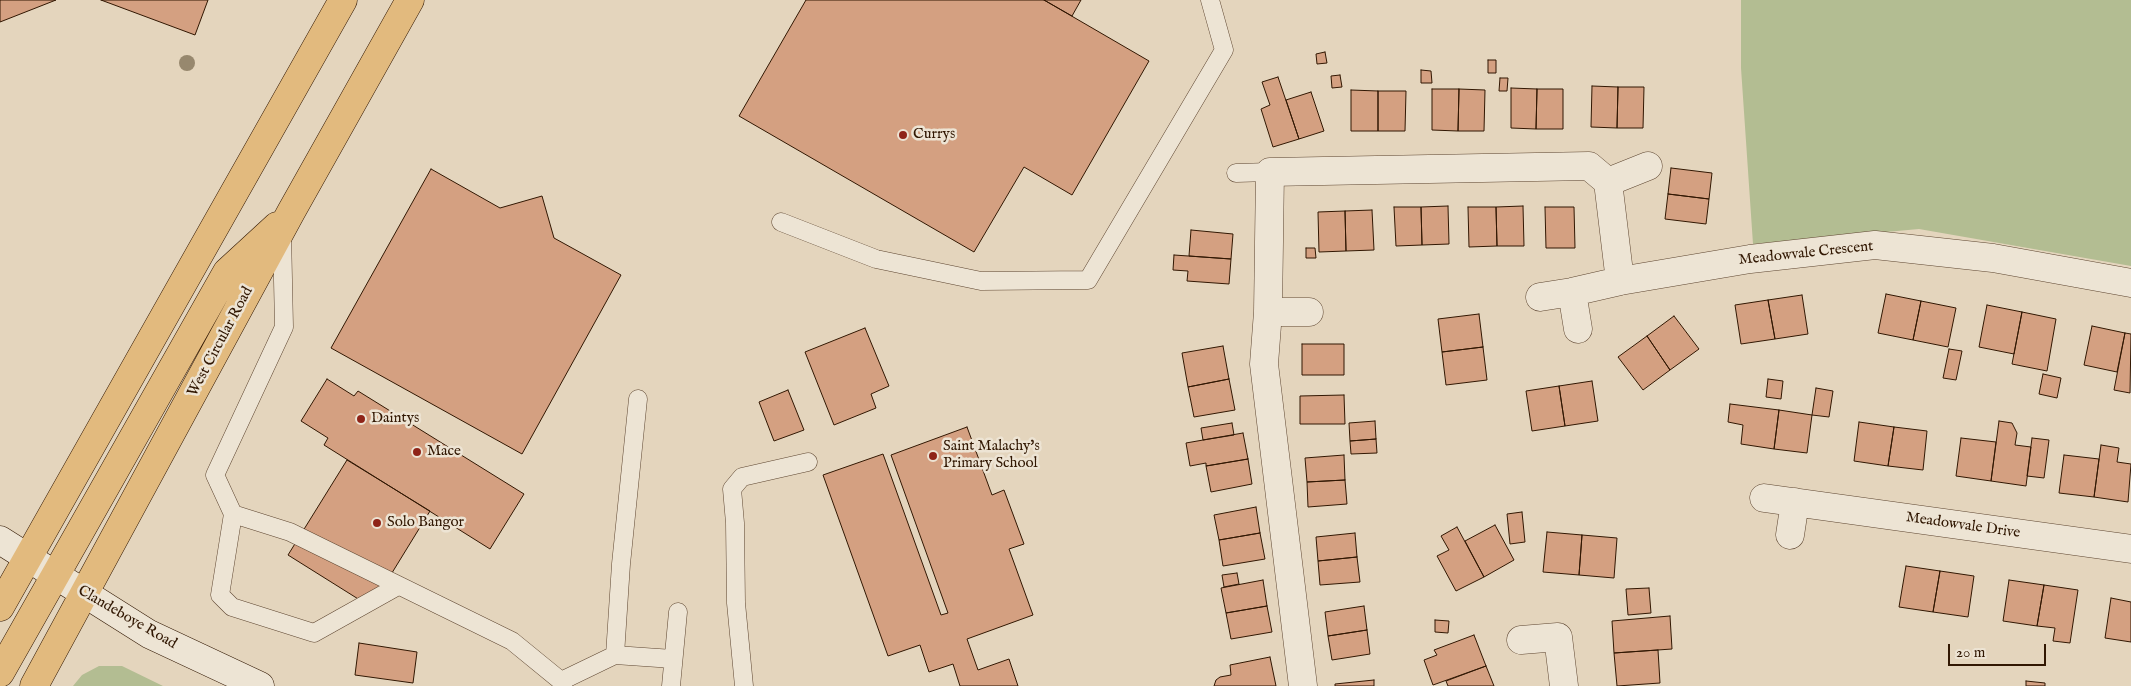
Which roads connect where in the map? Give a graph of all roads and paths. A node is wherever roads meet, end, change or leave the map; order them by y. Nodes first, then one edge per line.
1 (343, 0) edge
2 (410, 0) edge
3 (1210, 0) edge
4 (1648, 166) dead end
5 (1270, 172) junction
6 (1236, 173) dead end
7 (1608, 182) junction
8 (287, 221) junction
9 (782, 222) dead end
10 (1620, 281) junction
11 (2131, 283) edge
12 (1572, 292) junction
13 (1540, 297) dead end
14 (1268, 312) junction
15 (1309, 312) dead end
16 (1578, 329) dead end
17 (638, 399) dead end
18 (808, 462) dead end
19 (1764, 498) dead end
20 (1795, 502) junction
21 (233, 514) junction
22 (1790, 535) dead end
23 (0, 540) edge
24 (2131, 549) edge
25 (27, 558) junction
26 (54, 576) junction
27 (398, 586) junction
28 (85, 595) junction
29 (0, 608) edge
30 (678, 612) dead end
31 (1521, 640) dead end
32 (615, 655) junction
33 (673, 659) junction
34 (0, 673) edge
35 (562, 684) edge
36 (34, 686) edge
37 (260, 686) edge
38 (671, 686) edge
39 (744, 686) edge
40 (1303, 686) edge
41 (1564, 686) edge

1 - 25 highway
2 - 8 highway, West Circular Road
3 - 9 lane
4 - 7 street
5 - 6 lane
5 - 7 street
5 - 14 street
7 - 10 street
8 - 21 lane
8 - 26 highway
8 - 28 highway, West Circular Road
10 - 11 street, Meadowvale Crescent
10 - 12 street, Meadowvale Crescent
12 - 13 street, Meadowvale Crescent
12 - 16 street
14 - 15 street
14 - 40 street
17 - 32 lane
18 - 39 lane
19 - 20 street, Meadowvale Drive
20 - 22 street
20 - 24 street, Meadowvale Drive
21 - 27 lane
21 - 27 lane
23 - 25 street, Clandeboye Road
25 - 26 street, Clandeboye Road
25 - 29 highway
26 - 28 street, Clandeboye Road
26 - 34 highway
27 - 35 lane
28 - 36 highway, West Circular Road
28 - 37 street, Clandeboye Road
30 - 33 lane
31 - 41 street
32 - 33 lane
32 - 35 lane
33 - 38 lane

